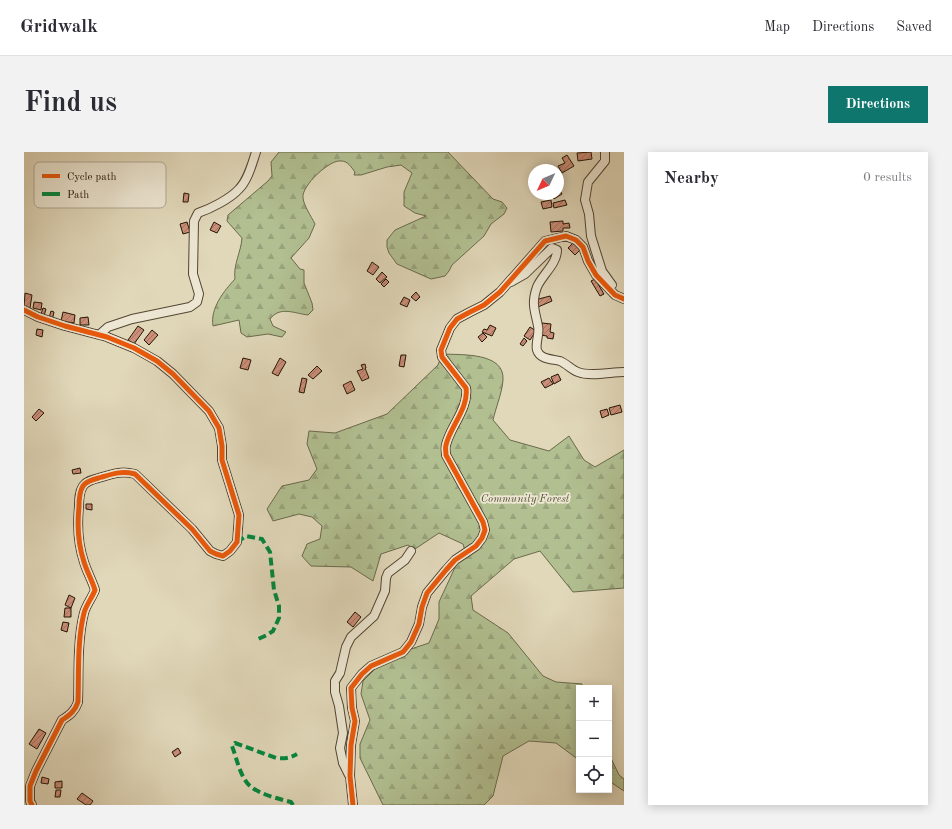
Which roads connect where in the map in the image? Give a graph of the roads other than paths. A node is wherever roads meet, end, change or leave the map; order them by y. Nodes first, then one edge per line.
1 (256, 152) edge
2 (605, 152) edge
3 (507, 284) junction
4 (621, 296) edge
5 (24, 310) edge
6 (99, 335) junction
7 (624, 372) edge
8 (411, 551) dead end
9 (350, 776) junction
10 (32, 805) edge
11 (353, 805) edge

1 - 6 street
2 - 4 street
3 - 4 street
3 - 7 street
3 - 9 street
5 - 6 street
6 - 10 street
8 - 9 street
9 - 11 street

